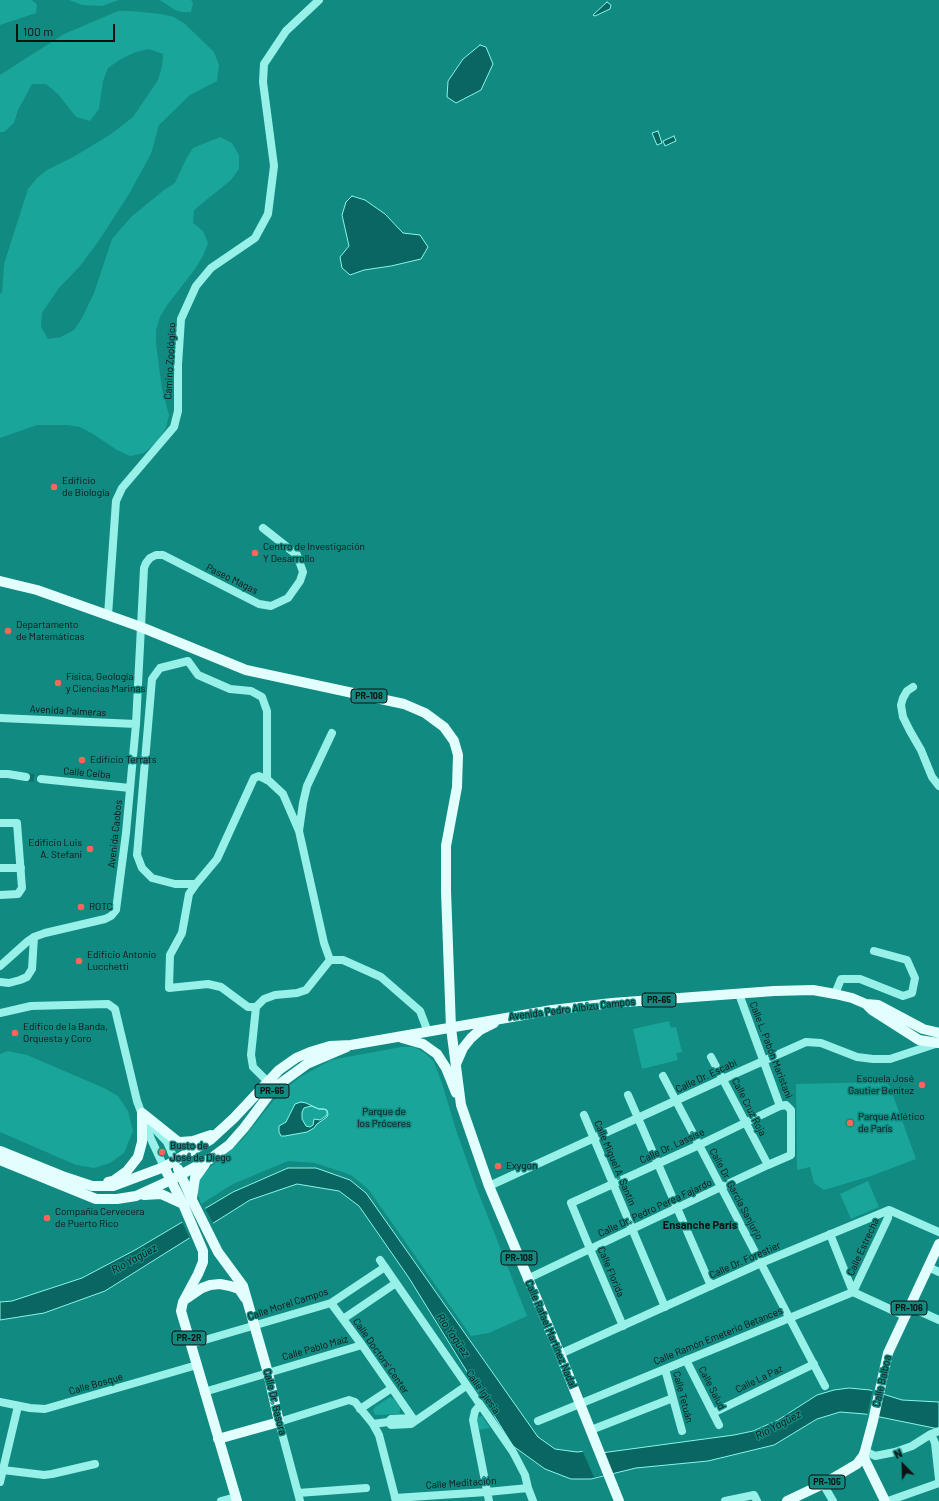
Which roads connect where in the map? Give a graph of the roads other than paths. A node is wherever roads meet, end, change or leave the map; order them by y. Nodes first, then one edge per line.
1 (319, 0) edge
2 (263, 528) dead end
3 (0, 581) edge
4 (108, 615) junction
5 (141, 627) junction
6 (913, 687) dead end
7 (0, 718) edge
8 (136, 724) junction
9 (332, 733) dead end
10 (0, 774) edge
11 (26, 777) tunnel mouth
12 (41, 779) tunnel mouth
13 (267, 780) junction
14 (939, 786) edge
15 (130, 788) junction
16 (0, 823) edge
17 (299, 831) junction
18 (0, 868) edge
19 (21, 868) junction
20 (196, 884) junction
21 (0, 895) edge
22 (34, 938) junction
23 (874, 951) dead end
24 (330, 960) junction
25 (0, 966) edge
26 (0, 982) edge
27 (739, 994) junction
28 (834, 994) junction
29 (256, 1007) junction
30 (0, 1013) edge
31 (502, 1018) junction
32 (452, 1028) junction
33 (428, 1032) junction
34 (400, 1037) junction
35 (939, 1041) edge
36 (711, 1057) dead end
37 (764, 1060) junction
38 (456, 1064) junction
39 (663, 1076) dead end
40 (723, 1079) junction
41 (271, 1085) junction
42 (628, 1095) dead end
43 (677, 1100) junction
44 (461, 1105) junction
45 (780, 1106) junction
46 (142, 1113) junction
47 (584, 1115) dead end
48 (638, 1118) junction
49 (745, 1123) junction
50 (222, 1131) junction
51 (594, 1138) junction
52 (699, 1145) junction
53 (0, 1151) edge
54 (791, 1155) joint
55 (210, 1159) junction
56 (0, 1160) edge
57 (175, 1161) junction
58 (657, 1164) junction
59 (768, 1165) junction
60 (164, 1167) junction
61 (176, 1178) junction
62 (613, 1184) junction
63 (92, 1186) junction
64 (489, 1186) junction
65 (721, 1188) junction
66 (136, 1196) junction
67 (188, 1202) junction
68 (571, 1203) joint
69 (676, 1209) junction
70 (889, 1210) junction
71 (632, 1229) junction
72 (939, 1232) edge
73 (830, 1234) junction
74 (939, 1244) edge
75 (590, 1249) junction
76 (382, 1263) joint
77 (761, 1263) junction
78 (928, 1267) junction
79 (939, 1272) edge
80 (527, 1279) junction
81 (396, 1283) junction
82 (711, 1286) junction
83 (853, 1292) junction
84 (183, 1302) junction
85 (248, 1303) junction
86 (330, 1303) junction
87 (665, 1307) junction
88 (908, 1311) junction
89 (790, 1318) junction
90 (343, 1319) junction
91 (939, 1320) edge
92 (255, 1325) junction
93 (623, 1326) junction
94 (191, 1344) junction
95 (362, 1345) junction
96 (560, 1354) junction
97 (686, 1360) junction
98 (814, 1364) junction
99 (196, 1365) junction
100 (665, 1369) junction
101 (268, 1373) junction
102 (466, 1386) junction
103 (825, 1386) dead end
104 (392, 1388) junction
105 (204, 1392) junction
106 (673, 1398) junction
107 (0, 1402) edge
108 (580, 1403) junction
109 (480, 1405) junction
110 (18, 1406) junction
111 (360, 1409) junction
112 (713, 1413) junction
113 (413, 1419) junction
114 (538, 1421) dead end
115 (279, 1422) junction
116 (373, 1424) junction
117 (719, 1425) dead end
118 (591, 1430) junction
119 (682, 1431) dead end
120 (935, 1433) edge
121 (218, 1439) junction
122 (864, 1453) junction
123 (95, 1464) dead end
124 (2, 1472) edge
125 (939, 1479) edge
126 (0, 1482) edge
127 (939, 1483) edge
128 (823, 1484) junction
129 (366, 1488) dead end
130 (528, 1488) junction
131 (487, 1492) junction
132 (299, 1497) edge
133 (756, 1498) edge
134 (236, 1499) edge
135 (395, 1499) edge
136 (221, 1501) edge
137 (489, 1501) edge
138 (534, 1501) edge
139 (619, 1501) edge
140 (725, 1501) edge
141 (787, 1501) edge
142 (832, 1501) edge
143 (885, 1501) edge
144 (888, 1501) edge

1 - 4 street, Camino Zoológico
2 - 5 street, Paseo Magas
3 - 4 main road, PR-108
4 - 5 main road, PR-108
5 - 8 street, Avenida Caobos
5 - 32 main road, PR-108
6 - 14 street
7 - 8 street, Avenida Palmeras
8 - 15 street, Avenida Caobos
9 - 17 street
10 - 11 street
12 - 15 street, Calle Ceiba
13 - 17 street
13 - 20 street
13 - 20 street
15 - 22 street, Avenida Caobos
16 - 19 street
17 - 24 street
18 - 19 street
19 - 21 street
20 - 29 street
22 - 25 street, Avenida Caobos
22 - 26 street
23 - 28 street
24 - 29 street
24 - 33 street
27 - 28 main road, Avenida Pedro Albizu Campos / PR-65
27 - 31 main road, Avenida Pedro Albizu Campos / PR-65
27 - 37 street, Calle L. Pabón Maristani
28 - 35 main road, Avenida Pedro Albizu Campos / PR-65
29 - 41 street
30 - 46 street
31 - 32 main road, Avenida Pedro Albizu Campos / PR-65
31 - 38 main road
32 - 33 main road, Avenida Pedro Albizu Campos / PR-65
32 - 38 main road, Calle Rafael Martínez Nadal / PR-108
33 - 34 main road, Avenida Pedro Albizu Campos / PR-65
34 - 41 main road, Avenida Pedro Albizu Campos / PR-65
34 - 44 main road
35 - 37 street, Calle Dr. Escabí
36 - 40 street, Calle Cruz Roja
37 - 40 street, Calle Dr. Escabí
37 - 45 street, Calle L. Pabón Maristani
38 - 44 main road, Calle Rafael Martínez Nadal / PR-108
39 - 43 street, Calle Dr. García Sanjurjo
40 - 43 street, Calle Dr. Escabí
40 - 49 street, Calle Cruz Roja
41 - 50 main road, Avenida Pedro Albizu Campos / PR-65
41 - 55 main road, Avenida Pedro Albizu Campos / PR-65
42 - 48 street
43 - 48 street, Calle Dr. Escabí
43 - 52 street, Calle Dr. García Sanjurjo
44 - 64 main road, Calle Rafael Martínez Nadal / PR-108
45 - 49 street, Calle Dr. Lassise
45 - 54 street, Calle L. Pabón Maristani
46 - 50 main road
46 - 57 street
46 - 60 street
46 - 63 main road
47 - 51 street, Calle Miguel A. Santín
48 - 51 street, Calle Dr. Escabí
48 - 58 street
49 - 52 street, Calle Dr. Lassise
49 - 59 street, Calle Cruz Roja
50 - 57 main road, Avenida Pedro Albizu Campos / PR-65
51 - 62 street, Calle Miguel A. Santín
51 - 64 street, Calle Dr. Escabí
52 - 58 street, Calle Dr. Lassise
52 - 65 street, Calle Dr. García Sanjurjo
53 - 63 main road
54 - 59 street, Calle Dr. Pedro Perea Fajardo
55 - 61 main road, Avenida Pedro Albizu Campos / PR-65
55 - 67 main road
56 - 66 main road
57 - 60 main road, Avenida Pedro Albizu Campos / PR-65
57 - 61 main road
58 - 62 street, Calle Dr. Lassise
58 - 69 street
59 - 65 street, Calle Dr. Pedro Perea Fajardo
60 - 61 main road
60 - 63 main road, Avenida Pedro Albizu Campos
61 - 66 main road, Avenida Pedro Albizu Campos
61 - 67 main road
62 - 68 street, Calle Dr. Lassise
62 - 71 street, Calle Miguel A. Santín
64 - 80 main road, Calle Rafael Martínez Nadal / PR-108
65 - 69 street, Calle Dr. Pedro Perea Fajardo
65 - 77 street, Calle Dr. García Sanjurjo
66 - 67 main road
67 - 84 main road
67 - 85 main road, Calle Dr. Basora
68 - 75 street, Calle Florida
69 - 71 street, Calle Dr. Pedro Perea Fajardo
69 - 82 street
70 - 72 street
70 - 73 street, Calle Dr. Forestier
70 - 83 street, Calle Estrecha
71 - 75 street, Calle Dr. Pedro Perea Fajardo
71 - 87 street, Calle Miguel A. Santín
73 - 77 street, Calle Dr. Forestier
73 - 83 street
74 - 78 main road, Calle Balboa / PR-106
75 - 80 street, Calle Dr. Pedro Perea Fajardo
75 - 93 street, Calle Florida
76 - 81 street, Calle Iglesia
76 - 86 street, Calle Morel Campos
77 - 82 street, Calle Dr. Forestier
77 - 89 street, Calle Dr. García Sanjurjo
78 - 79 street
78 - 88 main road, Calle Balboa / PR-106
80 - 96 main road, Calle Rafael Martínez Nadal / PR-108
81 - 90 street
81 - 102 street, Calle Iglesia
82 - 87 street, Calle Dr. Forestier
83 - 88 street
83 - 89 street, Calle Ramón Emeterio Betances
84 - 85 main road
84 - 94 main road, PR-2R
85 - 92 main road, Calle Dr. Basora
86 - 90 street, Calle Doctors' Center
86 - 92 street, Calle Morel Campos
87 - 93 street, Calle Dr. Forestier
88 - 91 street
88 - 122 main road, Calle Balboa / PR-106
89 - 97 street, Calle Ramón Emeterio Betances
89 - 98 street, Calle Dr. García Sanjurjo
90 - 95 street, Calle Doctors' Center
92 - 94 street, Calle Morel Campos
92 - 101 main road, Calle Dr. Basora
93 - 96 street, Calle Dr. Forestier
94 - 99 main road, PR-2R
95 - 101 street, Calle Pablo Maíz
95 - 104 street, Calle Doctors' Center
96 - 108 main road, Calle Rafael Martínez Nadal / PR-108
97 - 100 street, Calle Ramón Emeterio Betances
97 - 112 street, Calle Salud
98 - 103 street, Calle Dr. García Sanjurjo
98 - 112 street, Calle La Paz
99 - 105 main road, PR-2R
99 - 110 street, Calle Bosque
100 - 106 street, Calle Tetuán
100 - 108 street, Calle Ramón Emeterio Betances
101 - 105 street, Calle Pablo Maíz
101 - 115 main road, Calle Dr. Basora
102 - 109 street, Calle Iglesia
102 - 113 street
104 - 111 street
104 - 113 street, Calle Doctors' Center
105 - 121 main road, PR-2R
106 - 118 street
106 - 119 street, Calle Tetuán
107 - 110 street, Calle Bosque
108 - 114 street, Calle Ramón Emeterio Betances
108 - 118 main road, Calle Rafael Martínez Nadal / PR-108
109 - 130 street, Calle Iglesia
109 - 131 street
110 - 124 street
111 - 115 street
111 - 116 street
112 - 117 street, Calle Salud
113 - 116 street
115 - 121 main road
115 - 132 street, Calle Dr. Basora
116 - 135 street
118 - 139 main road, Calle Rafael Martínez Nadal / PR-108
120 - 122 street
120 - 125 street
121 - 134 main road, PR-2R
122 - 128 main road, PR-105
122 - 143 main road
123 - 124 street
124 - 126 street
127 - 144 street
128 - 141 main road, PR-105
128 - 142 street
129 - 132 street
130 - 131 street, Calle Meditación
130 - 138 street, Calle Iglesia
131 - 135 street, Calle Meditación
131 - 137 street
133 - 140 street
134 - 136 street

